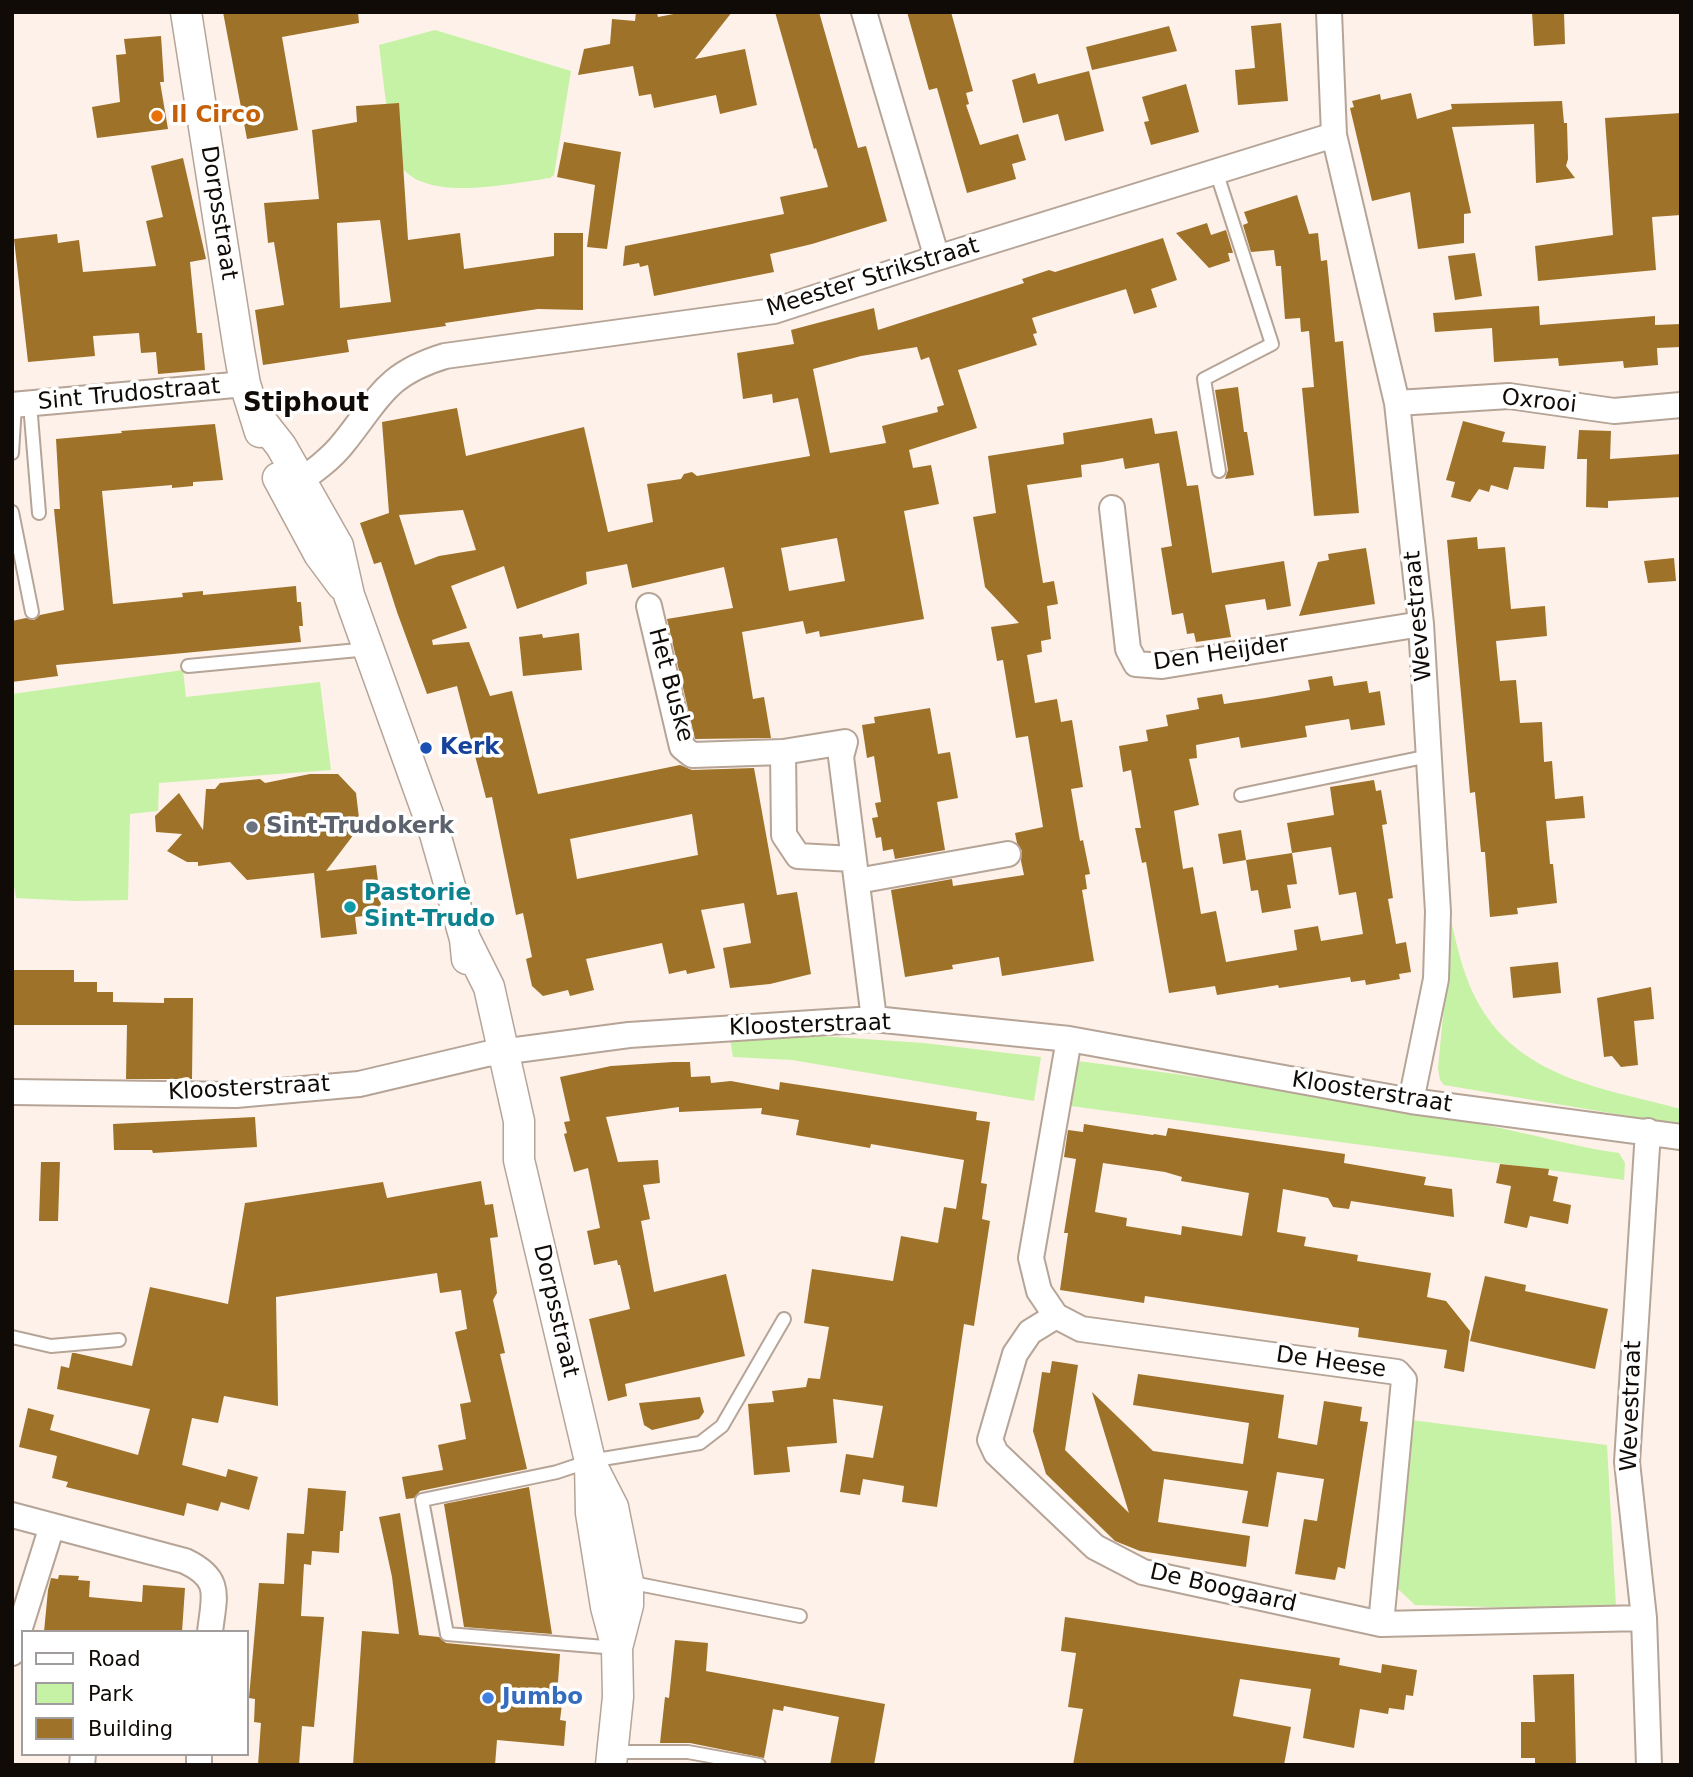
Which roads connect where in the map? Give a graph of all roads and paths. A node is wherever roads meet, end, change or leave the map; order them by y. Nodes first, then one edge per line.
1 (186, 12) edge
2 (864, 12) edge
3 (1329, 12) edge
4 (1334, 135) junction
5 (1216, 171) junction
6 (937, 258) junction
7 (245, 384) junction
8 (1397, 403) junction
9 (19, 405) edge
10 (1681, 405) edge
11 (12, 453) edge
12 (1219, 471) dead end
13 (293, 486) junction
14 (1112, 508) dead end
15 (12, 512) edge
16 (39, 513) dead end
17 (649, 606) dead end
18 (32, 612) dead end
19 (1421, 624) junction
20 (369, 649) junction
21 (188, 666) dead end
22 (783, 752) junction
23 (1429, 756) junction
24 (1241, 795) dead end
25 (1008, 854) dead end
26 (855, 870) junction
27 (874, 1019) junction
28 (1069, 1039) junction
29 (494, 1053) junction
30 (12, 1092) edge
31 (1411, 1101) junction
32 (1648, 1131) junction
33 (1681, 1137) edge
34 (1056, 1315) junction
35 (785, 1319) dead end
36 (12, 1336) edge
37 (119, 1340) dead end
38 (590, 1461) junction
39 (12, 1515) edge
40 (52, 1526) junction
41 (628, 1582) junction
42 (800, 1616) dead end
43 (1644, 1618) junction
44 (1381, 1624) junction
45 (210, 1630) edge
46 (617, 1648) junction
47 (12, 1653) edge
48 (612, 1758) edge
49 (759, 1765) edge
50 (1649, 1765) edge

1 - 7 street, Dorpsstraat
2 - 6 street
3 - 4 street, Wevestraat
4 - 5 street, Meester Strikstraat
4 - 8 street, Wevestraat
5 - 6 street, Meester Strikstraat
5 - 12 lane
6 - 13 street, Meester Strikstraat
7 - 9 street, Sint Trudostraat
7 - 13 street, Dorpsstraat
8 - 10 street, Oxrooi
8 - 19 street, Wevestraat
9 - 11 lane
9 - 16 lane
13 - 20 street, Dorpsstraat
14 - 19 street, Den Heijder
15 - 18 lane
17 - 22 street, Het Buske
19 - 23 street, Wevestraat
20 - 21 lane
20 - 29 street, Dorpsstraat
22 - 26 street
22 - 26 street, Het Buske
23 - 24 lane
23 - 31 street, Wevestraat
25 - 26 street
26 - 27 street, Het Buske
27 - 28 street, Kloosterstraat
27 - 29 street, Kloosterstraat
28 - 31 street, Kloosterstraat
28 - 34 street
29 - 30 street, Kloosterstraat
29 - 38 street, Dorpsstraat
31 - 32 street, Kloosterstraat
32 - 33 street, Kloosterstraat
32 - 43 street, Wevestraat
34 - 44 street, De Boogaard
34 - 44 street, De Heese
35 - 38 lane
36 - 37 lane
38 - 41 street, Dorpsstraat
38 - 46 street, Dorpsstraat
38 - 46 lane
39 - 40 street
40 - 45 street
40 - 47 street
41 - 42 lane
41 - 46 street, Dorpsstraat
43 - 44 street, De Boogaard
43 - 50 street, Wevestraat
46 - 48 street, Dorpsstraat
48 - 49 lane

